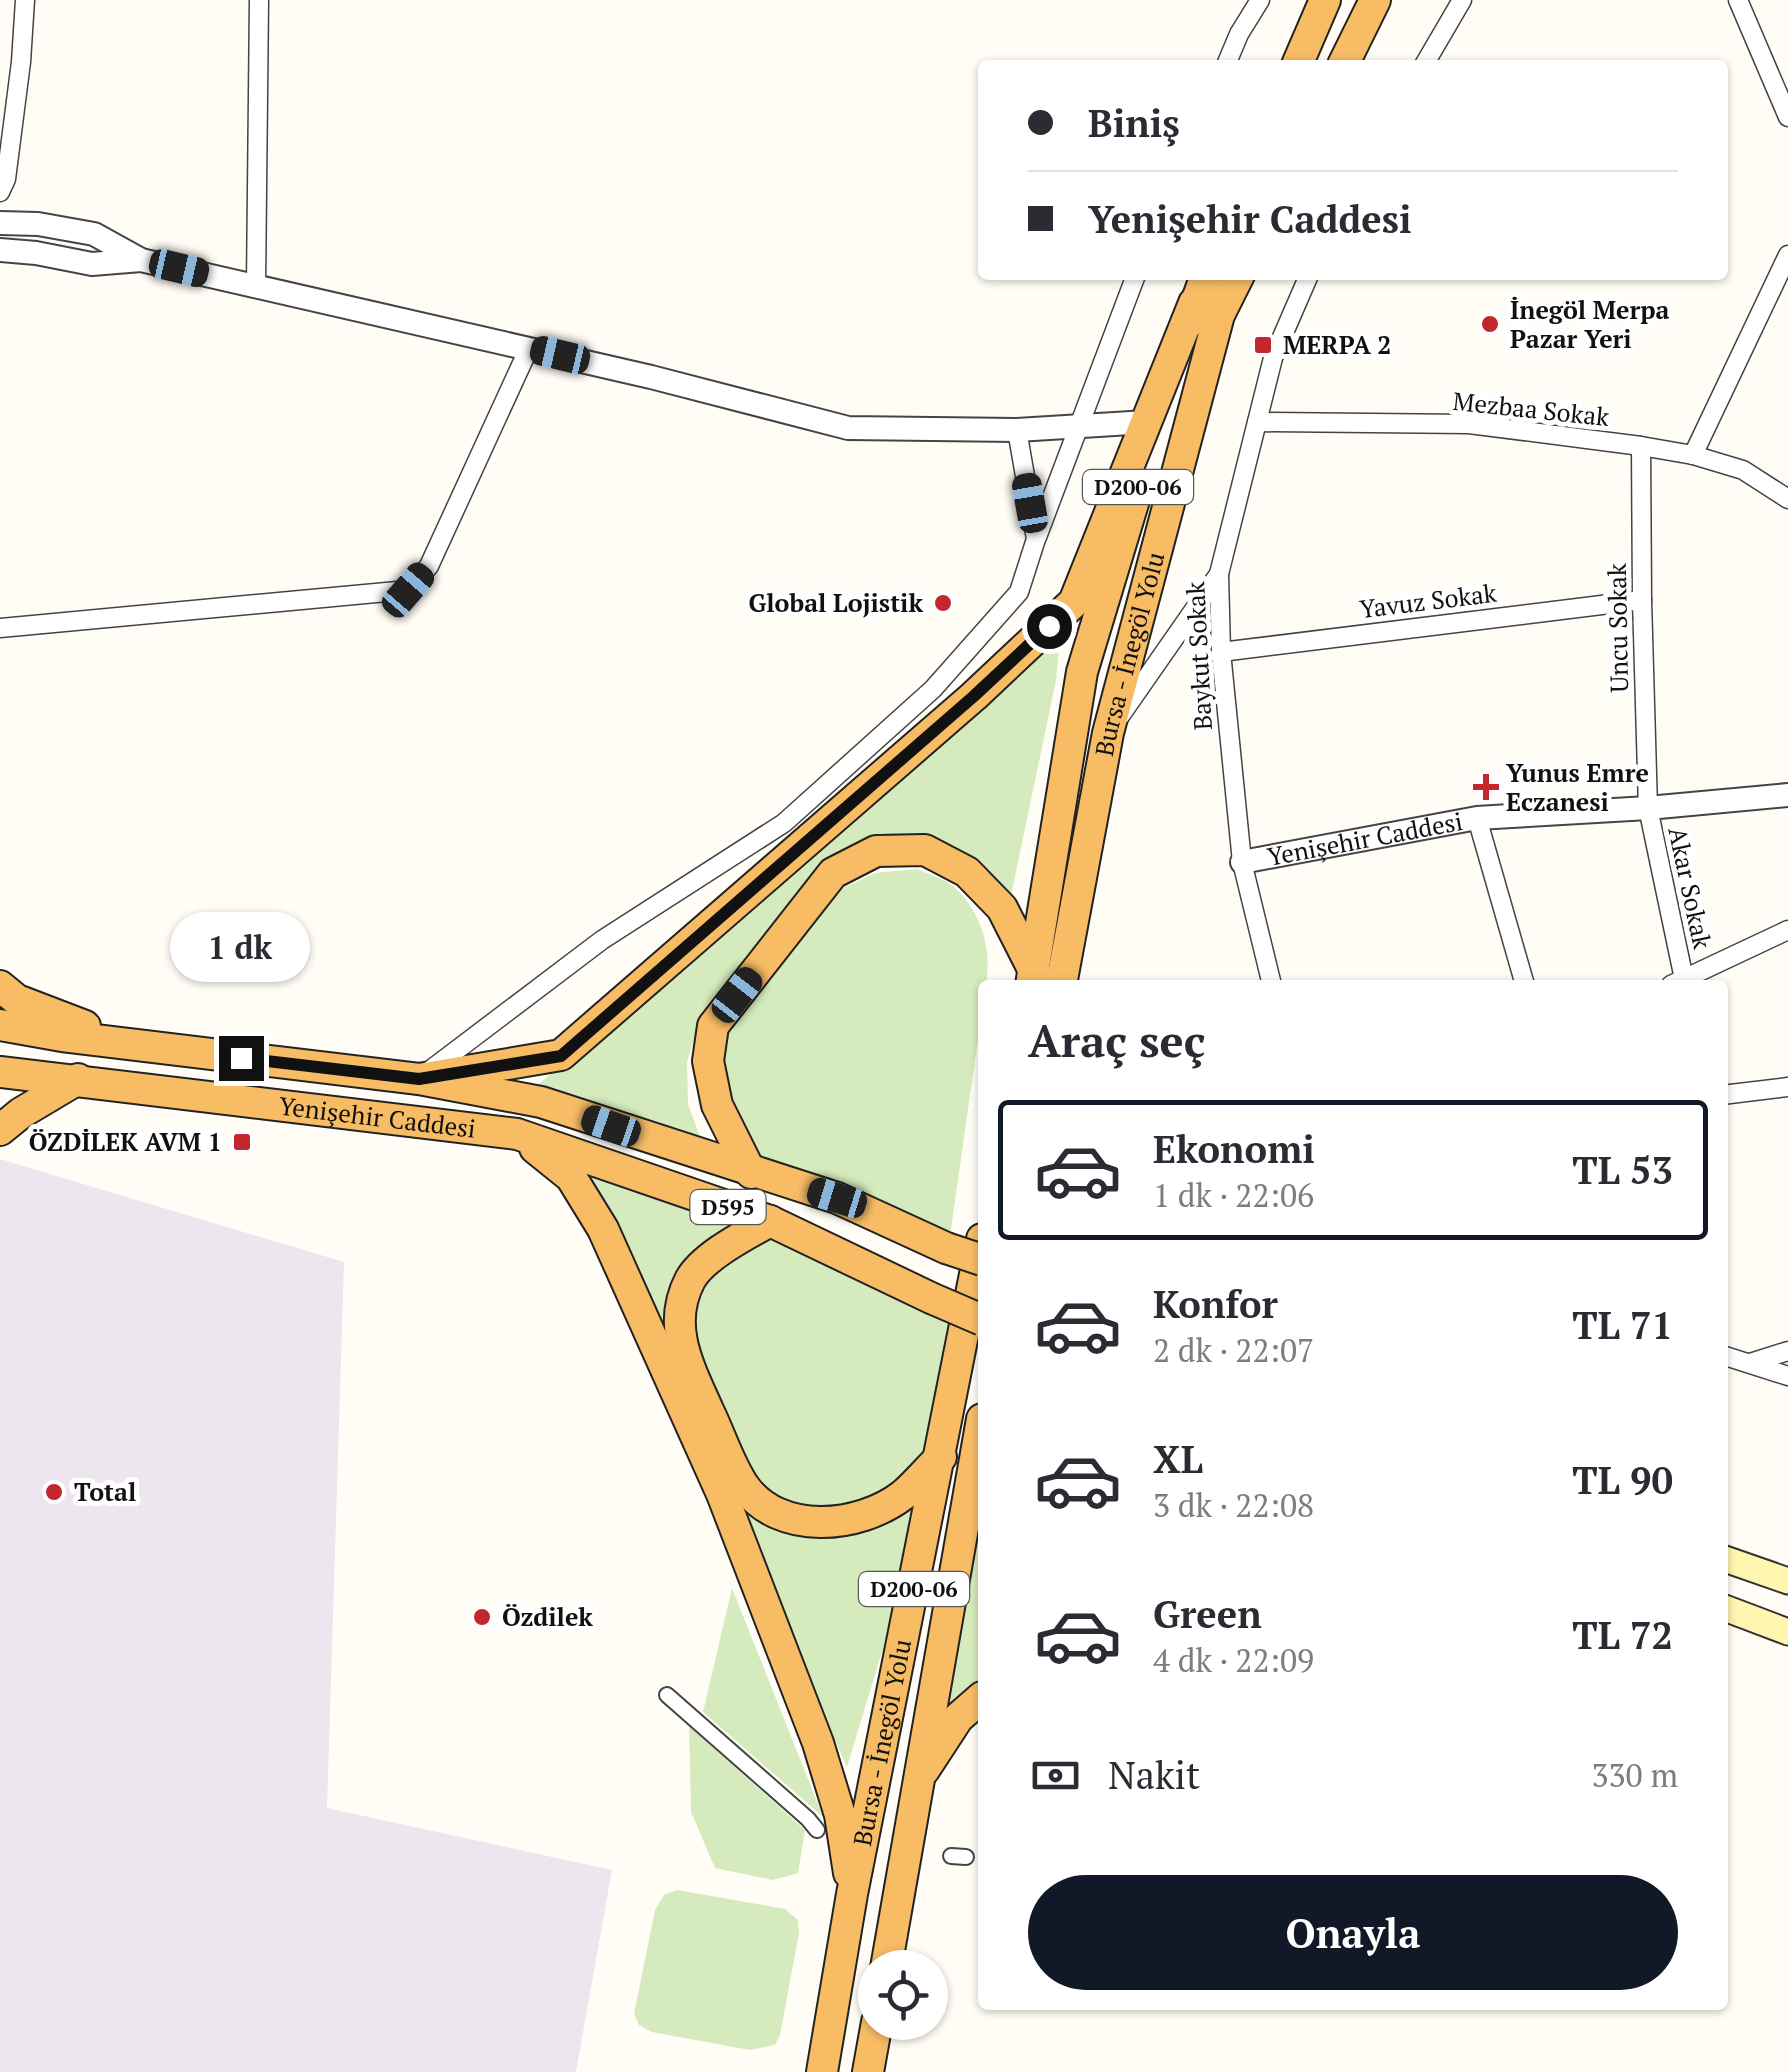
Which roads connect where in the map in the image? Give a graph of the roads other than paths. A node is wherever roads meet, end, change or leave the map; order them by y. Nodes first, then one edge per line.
1 (25, 0) edge
2 (259, 0) edge
3 (1260, 0) edge
4 (1325, 0) edge
5 (1375, 0) edge
6 (1462, 0) edge
7 (1738, 0) edge
8 (1229, 60) edge
9 (1299, 60) edge
10 (1345, 60) edge
11 (1427, 60) edge
12 (1788, 117) edge
13 (0, 192) edge
14 (0, 224) edge
15 (0, 238) edge
16 (0, 251) edge
17 (1788, 255) edge
18 (140, 260) junction
19 (1134, 280) edge
20 (1236, 280) edge
21 (1307, 280) edge
22 (256, 286) junction
23 (1200, 289) edge
24 (529, 348) junction
25 (1147, 422) junction
26 (1257, 422) junction
27 (1078, 428) junction
28 (1017, 430) junction
29 (1642, 446) junction
30 (1693, 455) junction
31 (1788, 500) edge
32 (1036, 539) junction
33 (1219, 574) junction
34 (1642, 600) junction
35 (0, 628) edge
36 (1221, 652) junction
37 (1108, 733) junction
38 (1788, 795) edge
39 (1648, 808) junction
40 (1477, 818) junction
41 (1242, 862) junction
42 (1788, 930) edge
43 (1032, 978) edge
44 (1066, 978) edge
45 (1271, 980) edge
46 (1524, 980) edge
47 (1678, 980) edge
48 (1682, 980) edge
49 (0, 986) edge
50 (0, 1024) edge
51 (170, 1049) junction
52 (0, 1072) edge
53 (78, 1079) junction
54 (419, 1079) junction
55 (1788, 1087) edge
56 (1728, 1095) edge
57 (0, 1130) edge
58 (516, 1134) junction
59 (751, 1173) junction
60 (770, 1221) junction
61 (978, 1259) edge
62 (978, 1260) edge
63 (978, 1318) edge
64 (1788, 1351) edge
65 (1728, 1357) edge
66 (1750, 1364) junction
67 (1788, 1376) edge
68 (978, 1440) edge
69 (941, 1457) junction
70 (969, 1490) junction
71 (978, 1524) edge
72 (1728, 1560) edge
73 (1788, 1581) edge
74 (1728, 1609) edge
75 (1788, 1632) edge
76 (667, 1694) dead end
77 (978, 1700) edge
78 (916, 1780) junction
79 (817, 1830) dead end
80 (852, 1894) junction
81 (889, 1950) edge
82 (874, 2040) edge
83 (822, 2072) edge
84 (868, 2072) edge

1 - 13 street
2 - 22 street
3 - 8 street
4 - 9 highway
5 - 10 highway
6 - 11 street
7 - 12 street
14 - 18 street
15 - 16 street
16 - 18 street
17 - 30 street
18 - 22 street
19 - 27 street
20 - 37 highway, Bursa - İnegöl Yolu / D200-06
21 - 26 street, Baykut Sokak
22 - 24 street
23 - 25 highway
23 - 43 highway, Bursa - İnegöl Yolu / D200-06
24 - 28 street
24 - 35 street
25 - 27 street
25 - 54 highway
26 - 29 street, Mezbaa Sokak
26 - 33 street, Baykut Sokak
27 - 28 street
27 - 32 street
28 - 32 street
29 - 30 street, Mezbaa Sokak
29 - 34 street, Uncu Sokak
30 - 31 street, Mezbaa Sokak
32 - 54 street
33 - 36 street, Baykut Sokak
33 - 37 street
34 - 36 street, Yavuz Sokak
34 - 39 street, Uncu Sokak
36 - 41 street, Baykut Sokak
37 - 44 highway, Bursa - İnegöl Yolu / D200-06
38 - 39 street, Yenişehir Caddesi
39 - 40 street, Yenişehir Caddesi
39 - 47 street, Akar Sokak
40 - 41 street, Yenişehir Caddesi
40 - 46 street
41 - 45 street, Baykut Sokak
42 - 48 street
43 - 59 highway
49 - 51 highway
50 - 51 highway, Yenişehir Caddesi
51 - 54 highway, Yenişehir Caddesi
52 - 53 highway, Yenişehir Caddesi / D595
53 - 57 highway
53 - 58 highway, Yenişehir Caddesi / D595
54 - 59 highway
55 - 56 street
58 - 60 highway, D595
58 - 80 highway
59 - 61 highway, bridge
60 - 63 highway, D595, bridge
60 - 69 highway
62 - 69 highway, Bursa - İnegöl Yolu / D200-06
64 - 66 street
65 - 66 street
66 - 67 street
68 - 70 highway, Bursa - İnegöl Yolu / D200-06
69 - 80 highway, Bursa - İnegöl Yolu / D200-06
70 - 71 highway
70 - 78 highway, Bursa - İnegöl Yolu / D200-06
72 - 73 main road
74 - 75 main road
76 - 79 street
77 - 78 highway
78 - 81 highway, Bursa - İnegöl Yolu / D200-06
80 - 83 highway, Bursa - İnegöl Yolu / D200-06
82 - 84 highway

